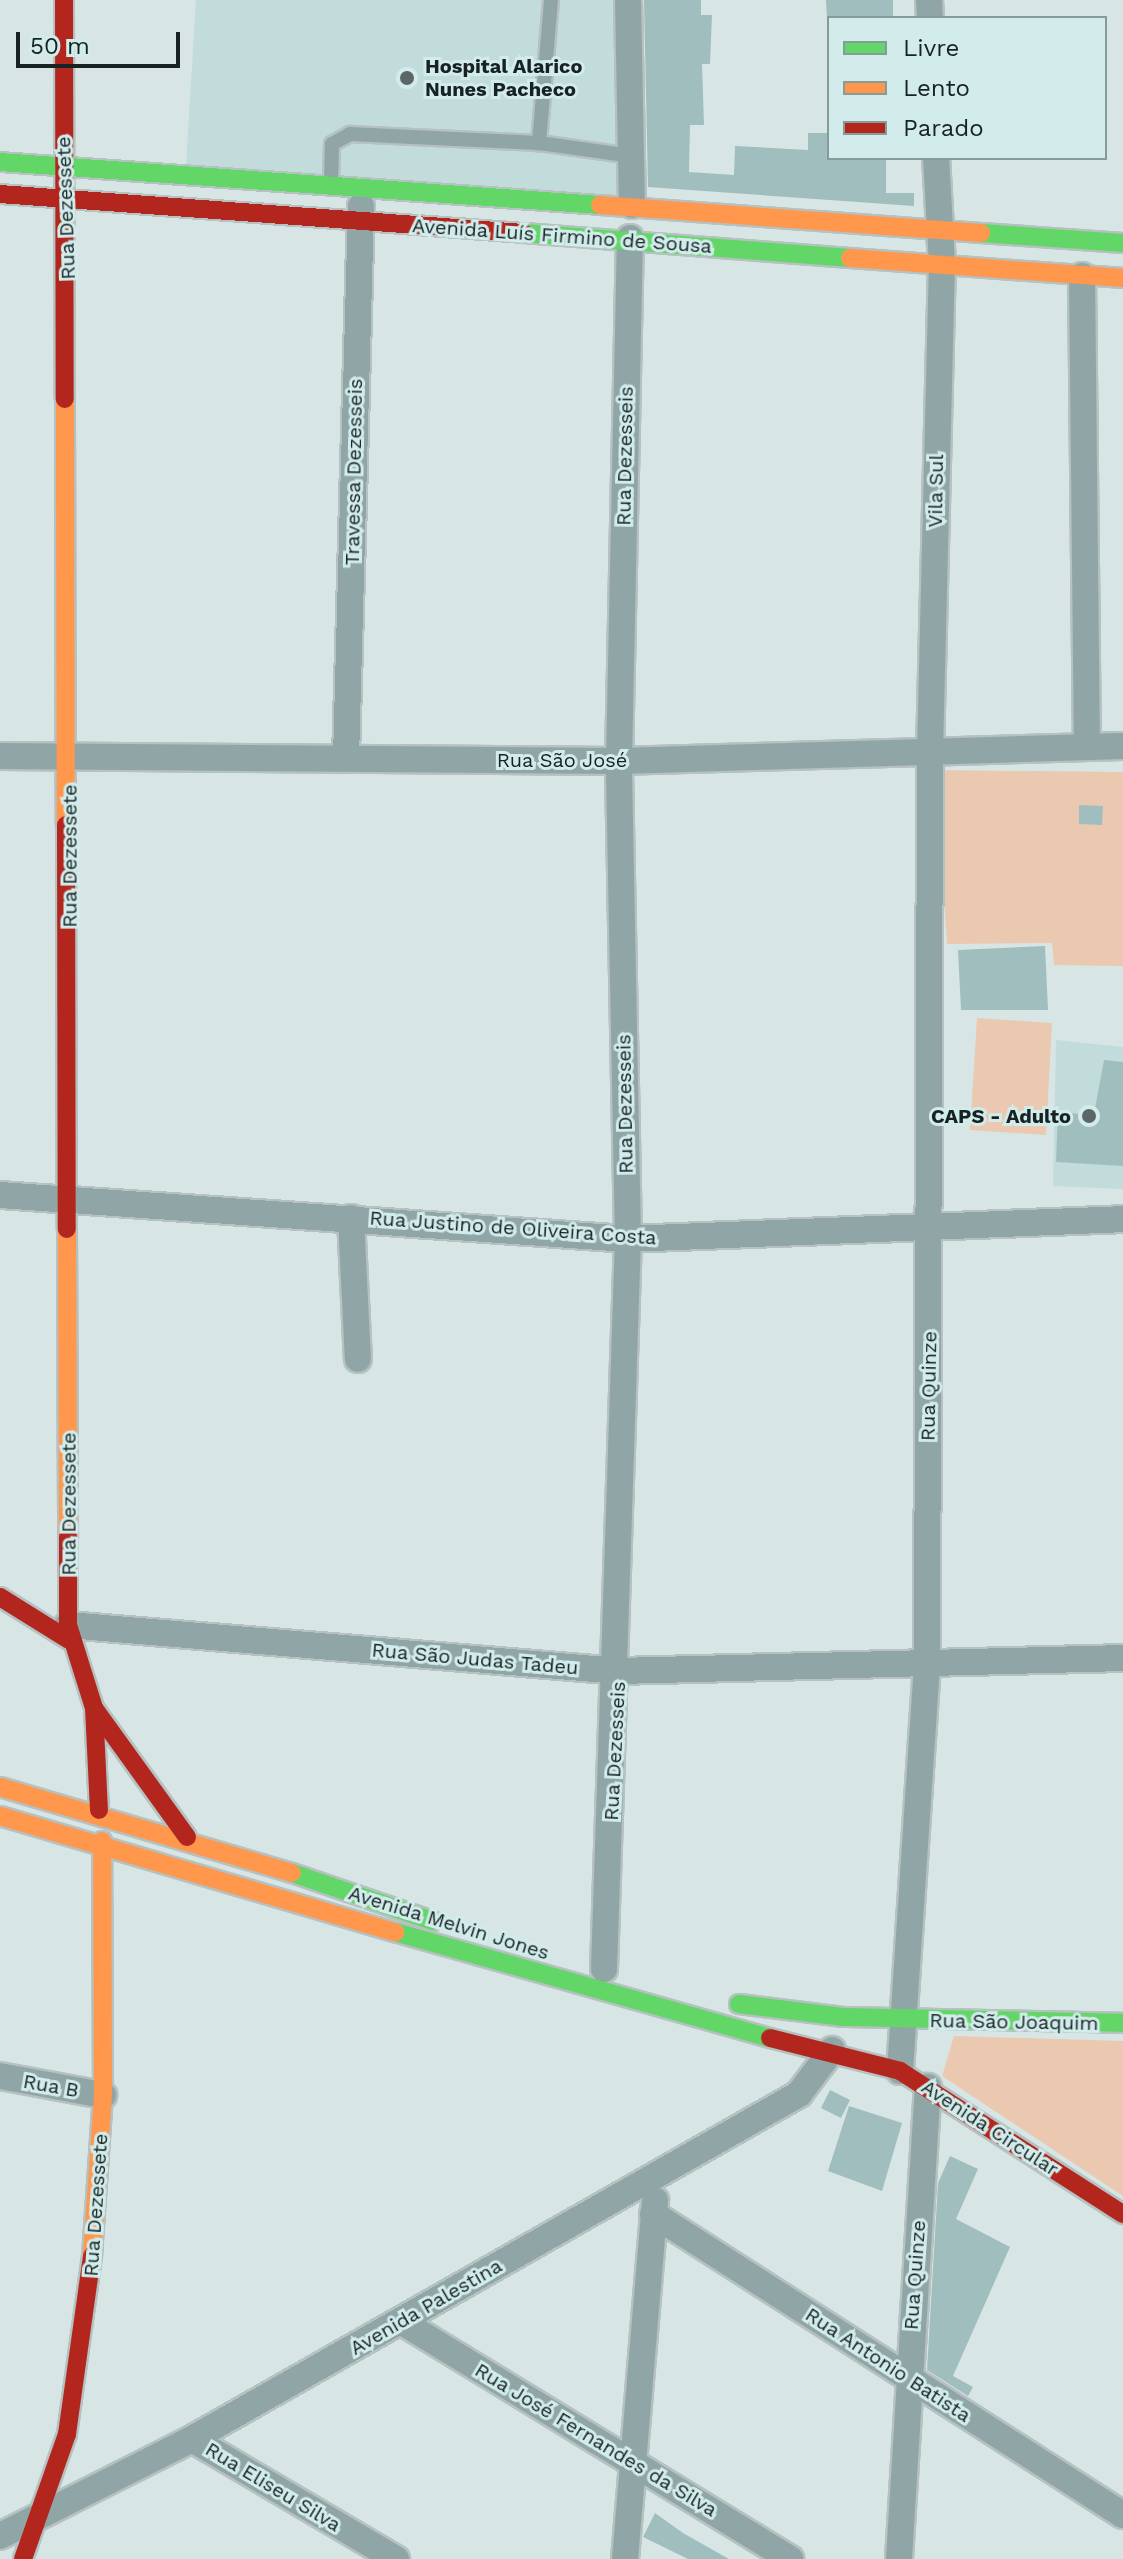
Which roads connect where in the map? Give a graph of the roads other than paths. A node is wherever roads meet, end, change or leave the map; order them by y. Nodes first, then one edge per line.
1 (64, 0) edge
2 (551, 0) edge
3 (628, 0) edge
4 (539, 143) junction
5 (631, 156) junction
6 (936, 160) edge
7 (0, 162) edge
8 (64, 167) junction
9 (331, 185) junction
10 (361, 187) junction
11 (0, 194) edge
12 (68, 200) junction
13 (632, 205) junction
14 (360, 224) junction
15 (939, 230) junction
16 (630, 238) junction
17 (1123, 243) edge
18 (942, 264) junction
19 (1082, 276) junction
20 (1123, 278) edge
21 (1123, 746) edge
22 (1087, 747) junction
23 (930, 752) junction
24 (0, 756) edge
25 (346, 758) junction
26 (70, 759) junction
27 (619, 761) junction
28 (0, 1195) edge
29 (69, 1199) junction
30 (351, 1218) junction
31 (1123, 1219) edge
32 (931, 1228) junction
33 (628, 1239) junction
34 (358, 1359) dead end
35 (0, 1597) edge
36 (69, 1633) junction
37 (1123, 1658) edge
38 (927, 1667) junction
39 (618, 1671) junction
40 (94, 1708) junction
41 (0, 1787) edge
42 (99, 1810) junction
43 (0, 1816) edge
44 (187, 1837) junction
45 (102, 1841) junction
46 (604, 1969) junction
47 (635, 1977) dead end
48 (711, 1997) dead end
49 (905, 2020) junction
50 (1123, 2023) edge
51 (832, 2050) junction
52 (900, 2071) junction
53 (0, 2076) edge
54 (928, 2087) junction
55 (103, 2095) junction
56 (657, 2175) junction
57 (653, 2214) junction
58 (1123, 2214) edge
59 (402, 2322) junction
60 (907, 2378) junction
61 (192, 2439) junction
62 (632, 2461) junction
63 (43, 2510) junction
64 (1123, 2515) edge
65 (0, 2536) edge
66 (23, 2559) edge
67 (396, 2559) edge
68 (625, 2559) edge
69 (790, 2559) edge
70 (899, 2559) edge

1 - 8 main road, Rua Dezessete
2 - 4 lane
3 - 5 street
4 - 5 lane
4 - 9 lane
5 - 13 street
6 - 15 street
7 - 8 main road, Avenida Luís Firmino de Sousa
8 - 9 main road, Avenida Luís Firmino de Sousa
8 - 12 main road, Rua Dezessete
9 - 10 main road, Avenida Luís Firmino de Sousa
10 - 13 main road, Avenida Luís Firmino de Sousa
10 - 14 street, Travessa Dezesseis
11 - 12 main road, Avenida Luís Firmino de Sousa
12 - 14 main road, Avenida Luís Firmino de Sousa
12 - 26 main road, Rua Dezessete
13 - 15 main road, Avenida Luís Firmino de Sousa
14 - 16 main road, Avenida Luís Firmino de Sousa
14 - 25 street, Travessa Dezesseis
15 - 17 main road, Avenida Luís Firmino de Sousa
15 - 18 street, Vila Sul
16 - 18 main road, Avenida Luís Firmino de Sousa
16 - 27 street, Rua Dezesseis
18 - 19 main road, Avenida Luís Firmino de Sousa
18 - 23 street, Vila Sul
19 - 20 main road, Avenida Luís Firmino de Sousa
19 - 22 street
21 - 22 street, Rua São José
22 - 23 street, Rua São José
23 - 27 street, Rua São José
23 - 32 street, Rua Quinze
24 - 26 street, Rua São José
25 - 26 street, Rua São José
25 - 27 street, Rua São José
26 - 29 main road, Rua Dezessete
27 - 33 street, Rua Dezesseis
28 - 29 street, Rua Justino de Oliveira Costa
29 - 30 street, Rua Justino de Oliveira Costa
29 - 36 main road, Rua Dezessete
30 - 33 street, Rua Justino de Oliveira Costa
30 - 34 street
31 - 32 street, Rua Justino de Oliveira Costa
32 - 33 street, Rua Justino de Oliveira Costa
32 - 38 street, Rua Quinze
33 - 39 street, Rua Dezesseis
35 - 36 main road
36 - 39 street, Rua São Judas Tadeu
36 - 40 main road, Rua Dezessete
37 - 38 street, Rua São Judas Tadeu
38 - 39 street, Rua São Judas Tadeu
38 - 49 street, Rua Quinze
39 - 46 street, Rua Dezesseis
40 - 42 main road, Rua Dezessete
40 - 44 main road, Rua Dezessete
41 - 42 main road, Avenida Melvin Jones
42 - 44 main road, Avenida Melvin Jones
42 - 45 street
43 - 45 main road, Avenida Melvin Jones
44 - 46 main road, Avenida Melvin Jones
45 - 51 main road, Avenida Melvin Jones
45 - 55 main road, Rua Dezessete
46 - 47 main road, Avenida Melvin Jones
48 - 49 main road
49 - 50 main road, Rua São Joaquim
49 - 52 street, Avenida Circular
51 - 52 main road, Avenida Melvin Jones
51 - 56 street, Avenida Palestina
52 - 54 main road, Avenida Circular
53 - 55 street, Rua B
54 - 58 main road, Avenida Circular
54 - 60 street, Rua Quinze
55 - 63 main road, Rua Dezessete
56 - 57 street
56 - 59 street, Avenida Palestina
57 - 60 street, Rua Antonio Batista
57 - 62 street
59 - 61 street, Avenida Palestina
59 - 62 street, Rua José Fernandes da Silva
60 - 64 street, Rua Antonio Batista
60 - 70 street, Rua Quinze
61 - 63 street, Avenida Palestina
61 - 67 street, Rua Eliseu Silva
62 - 68 street
62 - 69 street, Rua José Fernandes da Silva
63 - 65 street, Avenida Palestina
63 - 66 main road, Rua Dezessete

